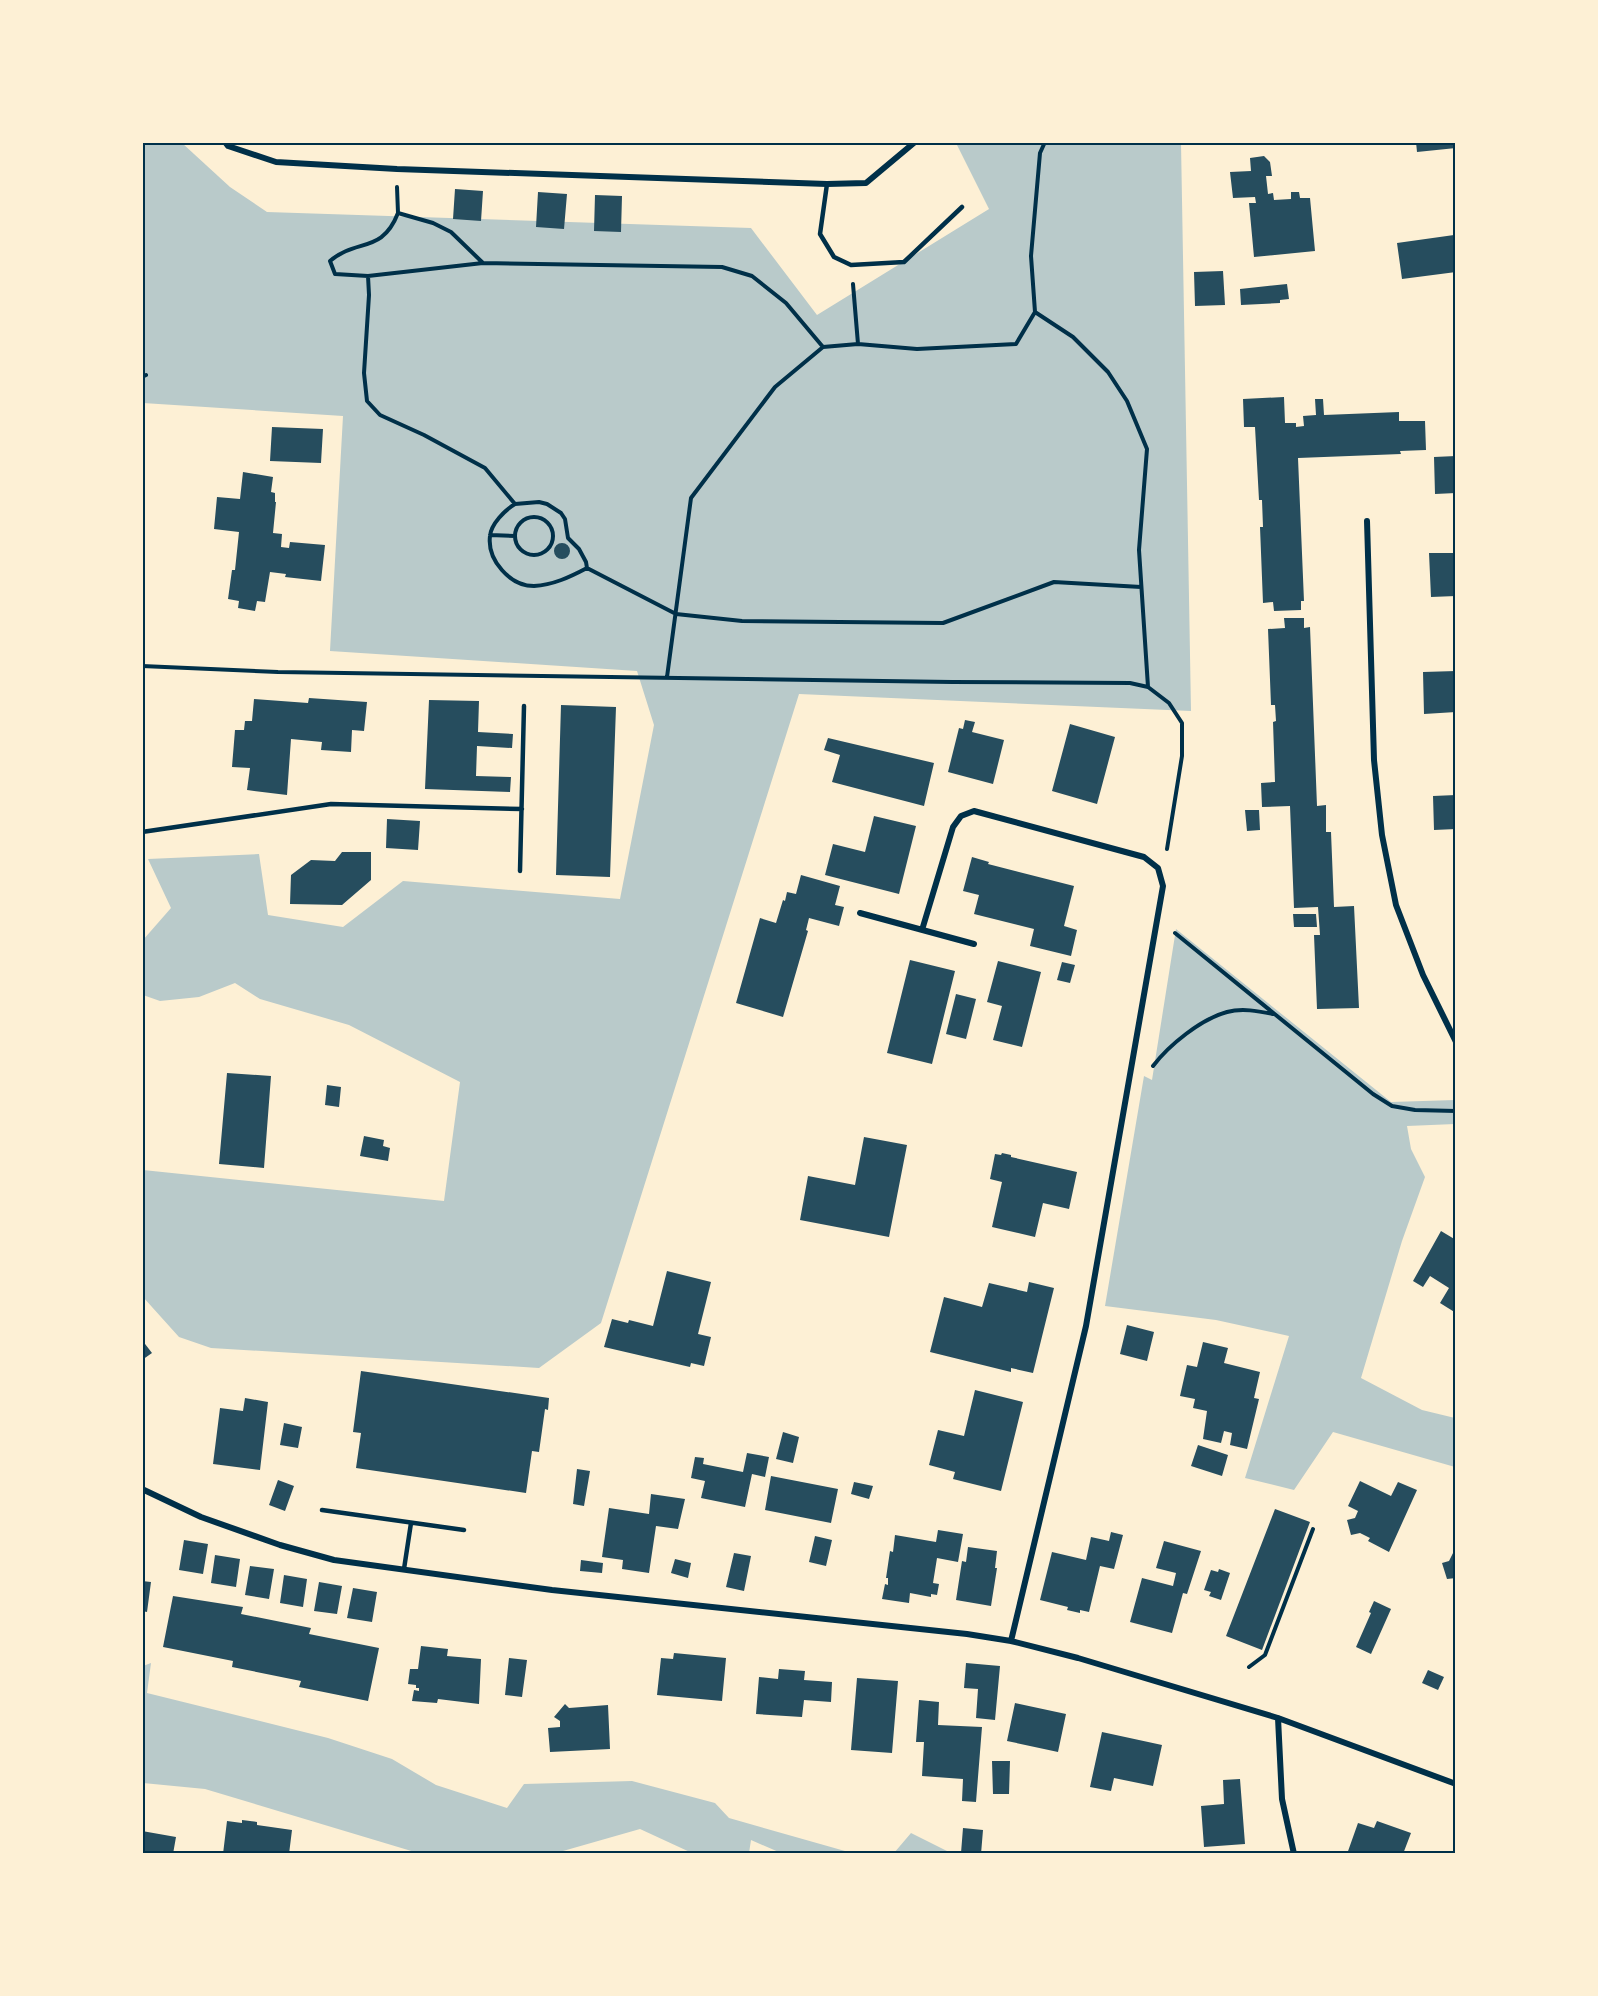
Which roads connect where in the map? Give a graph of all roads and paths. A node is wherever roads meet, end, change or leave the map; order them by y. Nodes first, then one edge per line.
1 (225, 142) edge
2 (915, 142) edge
3 (1045, 142) edge
4 (397, 169) junction
5 (827, 184) junction
6 (962, 207) dead end
7 (398, 213) junction
8 (483, 263) junction
9 (851, 265) junction
10 (368, 276) junction
11 (1035, 312) junction
12 (858, 344) junction
13 (823, 347) junction
14 (515, 504) junction
15 (1367, 521) dead end
16 (490, 535) junction
17 (515, 536) junction
18 (587, 568) junction
19 (1141, 587) junction
20 (676, 614) junction
21 (142, 666) edge
22 (668, 677) junction
23 (1148, 687) junction
24 (524, 706) dead end
25 (522, 809) junction
26 (142, 832) edge
27 (1158, 868) junction
28 (520, 871) dead end
29 (860, 913) dead end
30 (1156, 927) junction
31 (922, 930) junction
32 (974, 944) dead end
33 (1276, 1015) junction
34 (1455, 1042) edge
35 (1132, 1071) junction
36 (1455, 1111) edge
37 (142, 1489) edge
38 (322, 1510) dead end
39 (411, 1523) junction
40 (1314, 1529) dead end
41 (464, 1530) dead end
42 (404, 1569) junction
43 (1011, 1641) junction
44 (1249, 1667) dead end
45 (1278, 1719) junction
46 (1455, 1784) edge
47 (1294, 1854) edge

1 - 4 street
2 - 5 street
3 - 11 path
4 - 5 street
4 - 7 path
5 - 9 lane
6 - 9 lane
7 - 8 path
7 - 10 path
8 - 10 path
8 - 13 path
9 - 12 path
10 - 14 path
11 - 12 path
11 - 19 path
12 - 13 path
13 - 20 path
14 - 16 path
14 - 18 path
15 - 34 street
16 - 17 path
16 - 18 path
17 - 17 path
18 - 20 path
19 - 20 path
19 - 23 path
20 - 22 path
21 - 22 path
22 - 23 path
23 - 27 path
24 - 25 lane
25 - 26 lane
25 - 28 lane
27 - 30 street
27 - 31 street
29 - 31 street
30 - 33 path
30 - 35 street
31 - 32 street
33 - 35 path
33 - 36 path
35 - 43 street
37 - 42 street
38 - 39 lane
39 - 41 lane
39 - 42 lane
40 - 44 path
42 - 43 street
43 - 45 street
45 - 46 street
45 - 47 street

